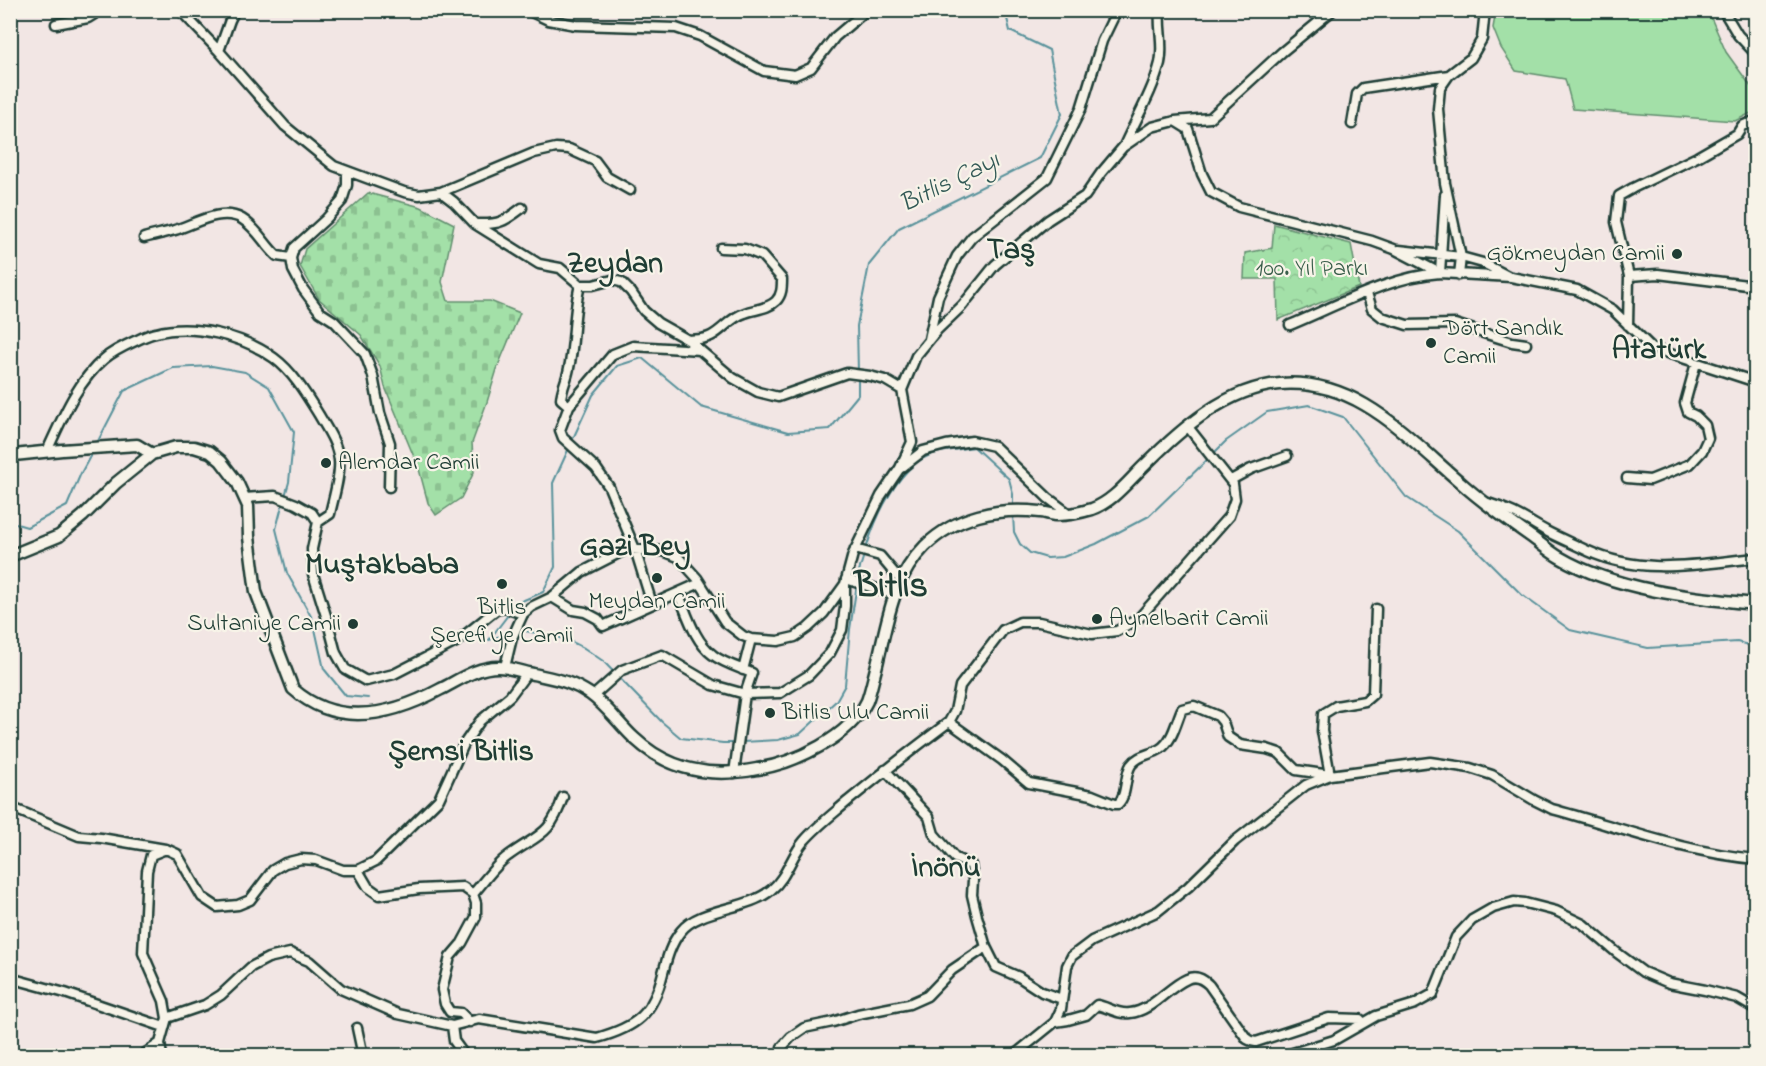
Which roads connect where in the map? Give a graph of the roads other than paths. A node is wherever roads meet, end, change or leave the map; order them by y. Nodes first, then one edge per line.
1 (101, 10) edge
2 (180, 10) edge
3 (235, 10) edge
4 (527, 10) edge
5 (864, 10) edge
6 (1118, 10) edge
7 (1160, 10) edge
8 (1333, 10) edge
9 (1485, 10) edge
10 (1723, 10) edge
11 (56, 24) dead end
12 (219, 51) junction
13 (1755, 54) edge
14 (1449, 75) junction
15 (1755, 120) edge
16 (1175, 122) junction
17 (1352, 124) dead end
18 (1124, 147) junction
19 (347, 171) junction
20 (1445, 183) junction
21 (630, 190) dead end
22 (441, 192) junction
23 (522, 208) dead end
24 (475, 224) junction
25 (144, 238) dead end
26 (721, 248) dead end
27 (1394, 249) junction
28 (1440, 255) junction
29 (1461, 257) junction
30 (291, 258) junction
31 (1440, 273) junction
32 (1458, 275) junction
33 (1629, 276) junction
34 (1511, 277) junction
35 (580, 285) junction
36 (1747, 285) dead end
37 (1366, 293) junction
38 (1290, 325) dead end
39 (1629, 325) junction
40 (688, 340) junction
41 (928, 340) junction
42 (1526, 344) dead end
43 (700, 350) junction
44 (1696, 363) junction
45 (1755, 382) edge
46 (902, 390) junction
47 (568, 406) junction
48 (1188, 427) junction
49 (47, 452) junction
50 (10, 454) edge
51 (152, 454) junction
52 (1287, 456) dead end
53 (900, 468) junction
54 (1627, 478) dead end
55 (1231, 480) junction
56 (389, 487) dead end
57 (244, 498) junction
58 (1483, 502) junction
59 (1068, 513) junction
60 (318, 522) junction
61 (635, 549) junction
62 (857, 550) junction
63 (10, 556) edge
64 (1755, 558) edge
65 (848, 581) junction
66 (901, 581) junction
67 (700, 583) junction
68 (678, 593) junction
69 (895, 595) junction
70 (552, 597) junction
71 (652, 604) junction
72 (1755, 604) edge
73 (1376, 609) dead end
74 (521, 613) junction
75 (751, 639) junction
76 (505, 667) junction
77 (743, 670) junction
78 (526, 673) junction
79 (745, 694) junction
80 (593, 696) junction
81 (949, 722) junction
82 (885, 770) junction
83 (734, 773) junction
84 (1330, 775) junction
85 (563, 797) dead end
86 (10, 807) edge
87 (166, 849) junction
88 (1755, 859) edge
89 (358, 870) junction
90 (473, 894) junction
91 (986, 947) junction
92 (10, 978) edge
93 (1062, 999) junction
94 (1755, 1009) edge
95 (167, 1018) junction
96 (470, 1022) junction
97 (1055, 1022) junction
98 (1364, 1023) junction
99 (452, 1026) junction
100 (164, 1027) junction
101 (357, 1029) dead end
102 (160, 1042) junction
103 (141, 1056) edge
104 (162, 1056) edge
105 (363, 1056) edge
106 (465, 1056) edge
107 (781, 1056) edge
108 (1013, 1056) edge
109 (1283, 1056) edge

1 - 11 street
2 - 12 street
3 - 12 street
4 - 5 street
6 - 41 street
7 - 18 street
8 - 16 street
9 - 14 street
10 - 13 street
12 - 19 street
14 - 17 street
14 - 20 street
15 - 33 street
16 - 18 street
16 - 27 street
18 - 41 street
19 - 22 street
19 - 30 street
20 - 28 street
20 - 29 street
21 - 22 street
22 - 24 street
23 - 24 street
24 - 35 street
25 - 30 street
26 - 40 street
27 - 28 street
27 - 31 street
28 - 29 street
28 - 31 street
29 - 32 street
29 - 34 street
30 - 56 street
31 - 32 street
31 - 37 street
32 - 34 street
33 - 36 street
33 - 39 street
34 - 39 street
35 - 40 street
35 - 47 street
37 - 38 street
37 - 42 street
39 - 44 street
40 - 43 street
41 - 46 street
43 - 46 street
43 - 47 street
44 - 45 street
44 - 54 street
46 - 53 street
47 - 61 street
48 - 55 street
48 - 58 main road
48 - 59 main road
49 - 50 main road
49 - 51 main road
49 - 60 street
51 - 57 main road
51 - 63 main road
52 - 55 street
53 - 59 street
53 - 62 street
55 - 81 street
57 - 60 street
57 - 76 main road
58 - 64 street
58 - 72 main road
59 - 66 main road
60 - 74 street
61 - 67 street
61 - 70 street
61 - 71 street
62 - 65 street
62 - 66 street
65 - 69 street
65 - 75 street
65 - 79 street
66 - 69 main road
67 - 68 street
67 - 75 street
68 - 71 street
68 - 77 street
69 - 83 main road
70 - 71 street
70 - 74 street
73 - 84 street
74 - 76 street
75 - 77 street
76 - 78 main road
77 - 79 street
78 - 80 main road
78 - 89 street
79 - 80 street
79 - 83 street
80 - 83 main road
81 - 82 street
81 - 84 street
82 - 91 street
82 - 96 street
84 - 88 street
84 - 93 street
85 - 90 street
86 - 87 street
87 - 89 street
87 - 95 street
89 - 90 street
90 - 96 street
91 - 93 street
91 - 107 street
92 - 100 street
93 - 97 street
94 - 98 street
95 - 99 street
95 - 100 street
96 - 99 street
97 - 98 street
97 - 108 street
98 - 109 street
99 - 106 street
100 - 102 street
101 - 105 street
102 - 103 street
102 - 104 street

